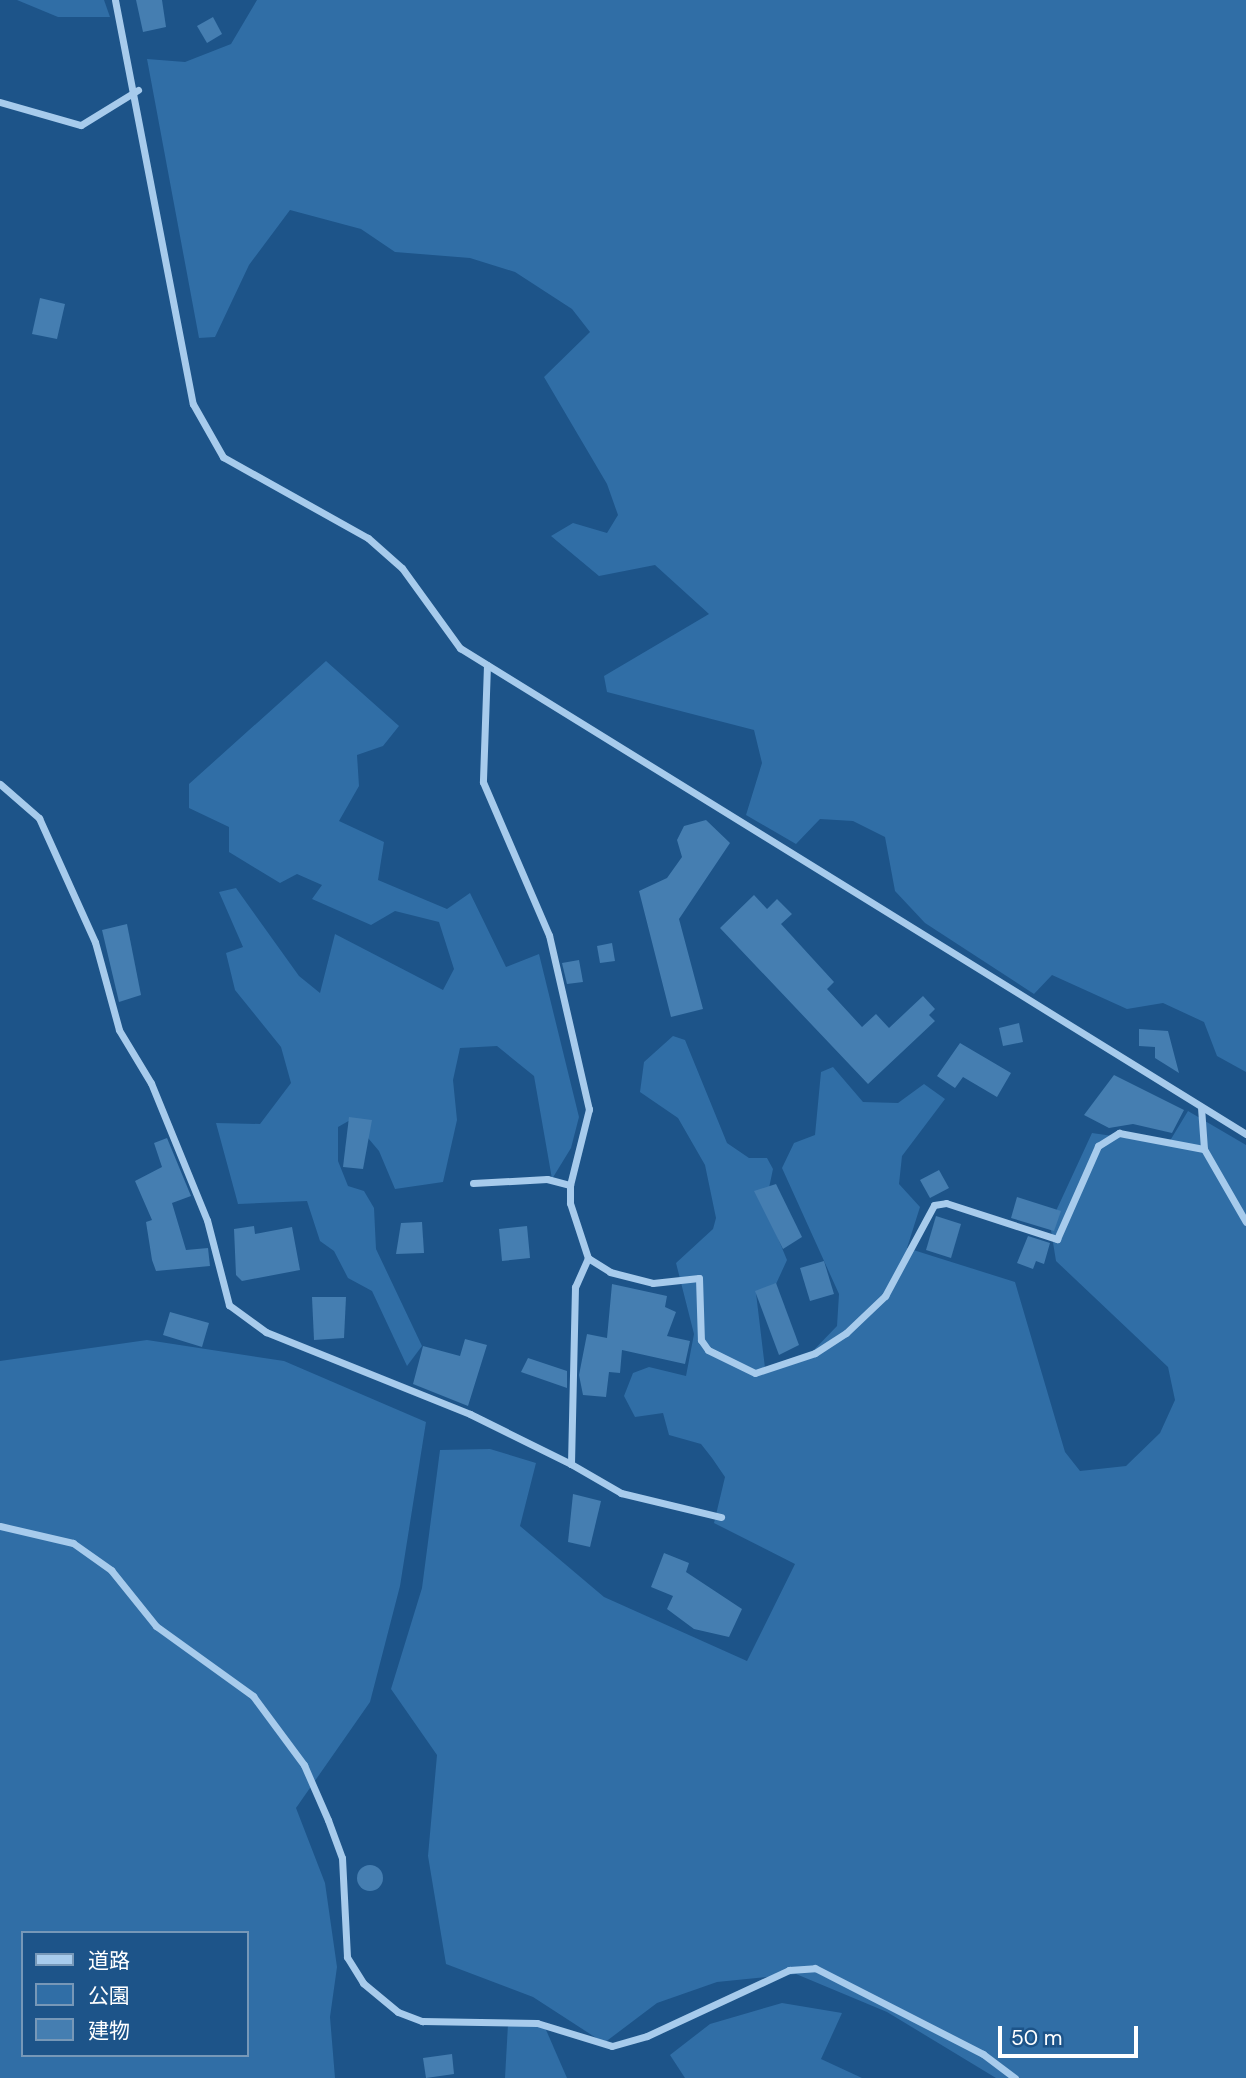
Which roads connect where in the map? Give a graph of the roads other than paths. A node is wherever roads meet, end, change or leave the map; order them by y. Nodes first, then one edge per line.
1 (116, 0) edge
2 (138, 90) junction
3 (0, 102) edge
4 (487, 665) junction
5 (0, 784) edge
6 (1201, 1107) junction
7 (1246, 1134) edge
8 (1204, 1149) junction
9 (473, 1183) dead end
10 (570, 1185) junction
11 (1246, 1222) edge
12 (588, 1258) junction
13 (571, 1464) junction
14 (721, 1517) dead end
15 (0, 1526) edge
16 (1015, 2078) edge

1 - 2 street
2 - 3 street
2 - 4 street
4 - 6 street
4 - 10 street
5 - 13 street
6 - 7 street
6 - 8 street
8 - 11 street
8 - 12 street
9 - 10 street
10 - 12 street
12 - 13 street
13 - 14 street
15 - 16 street

